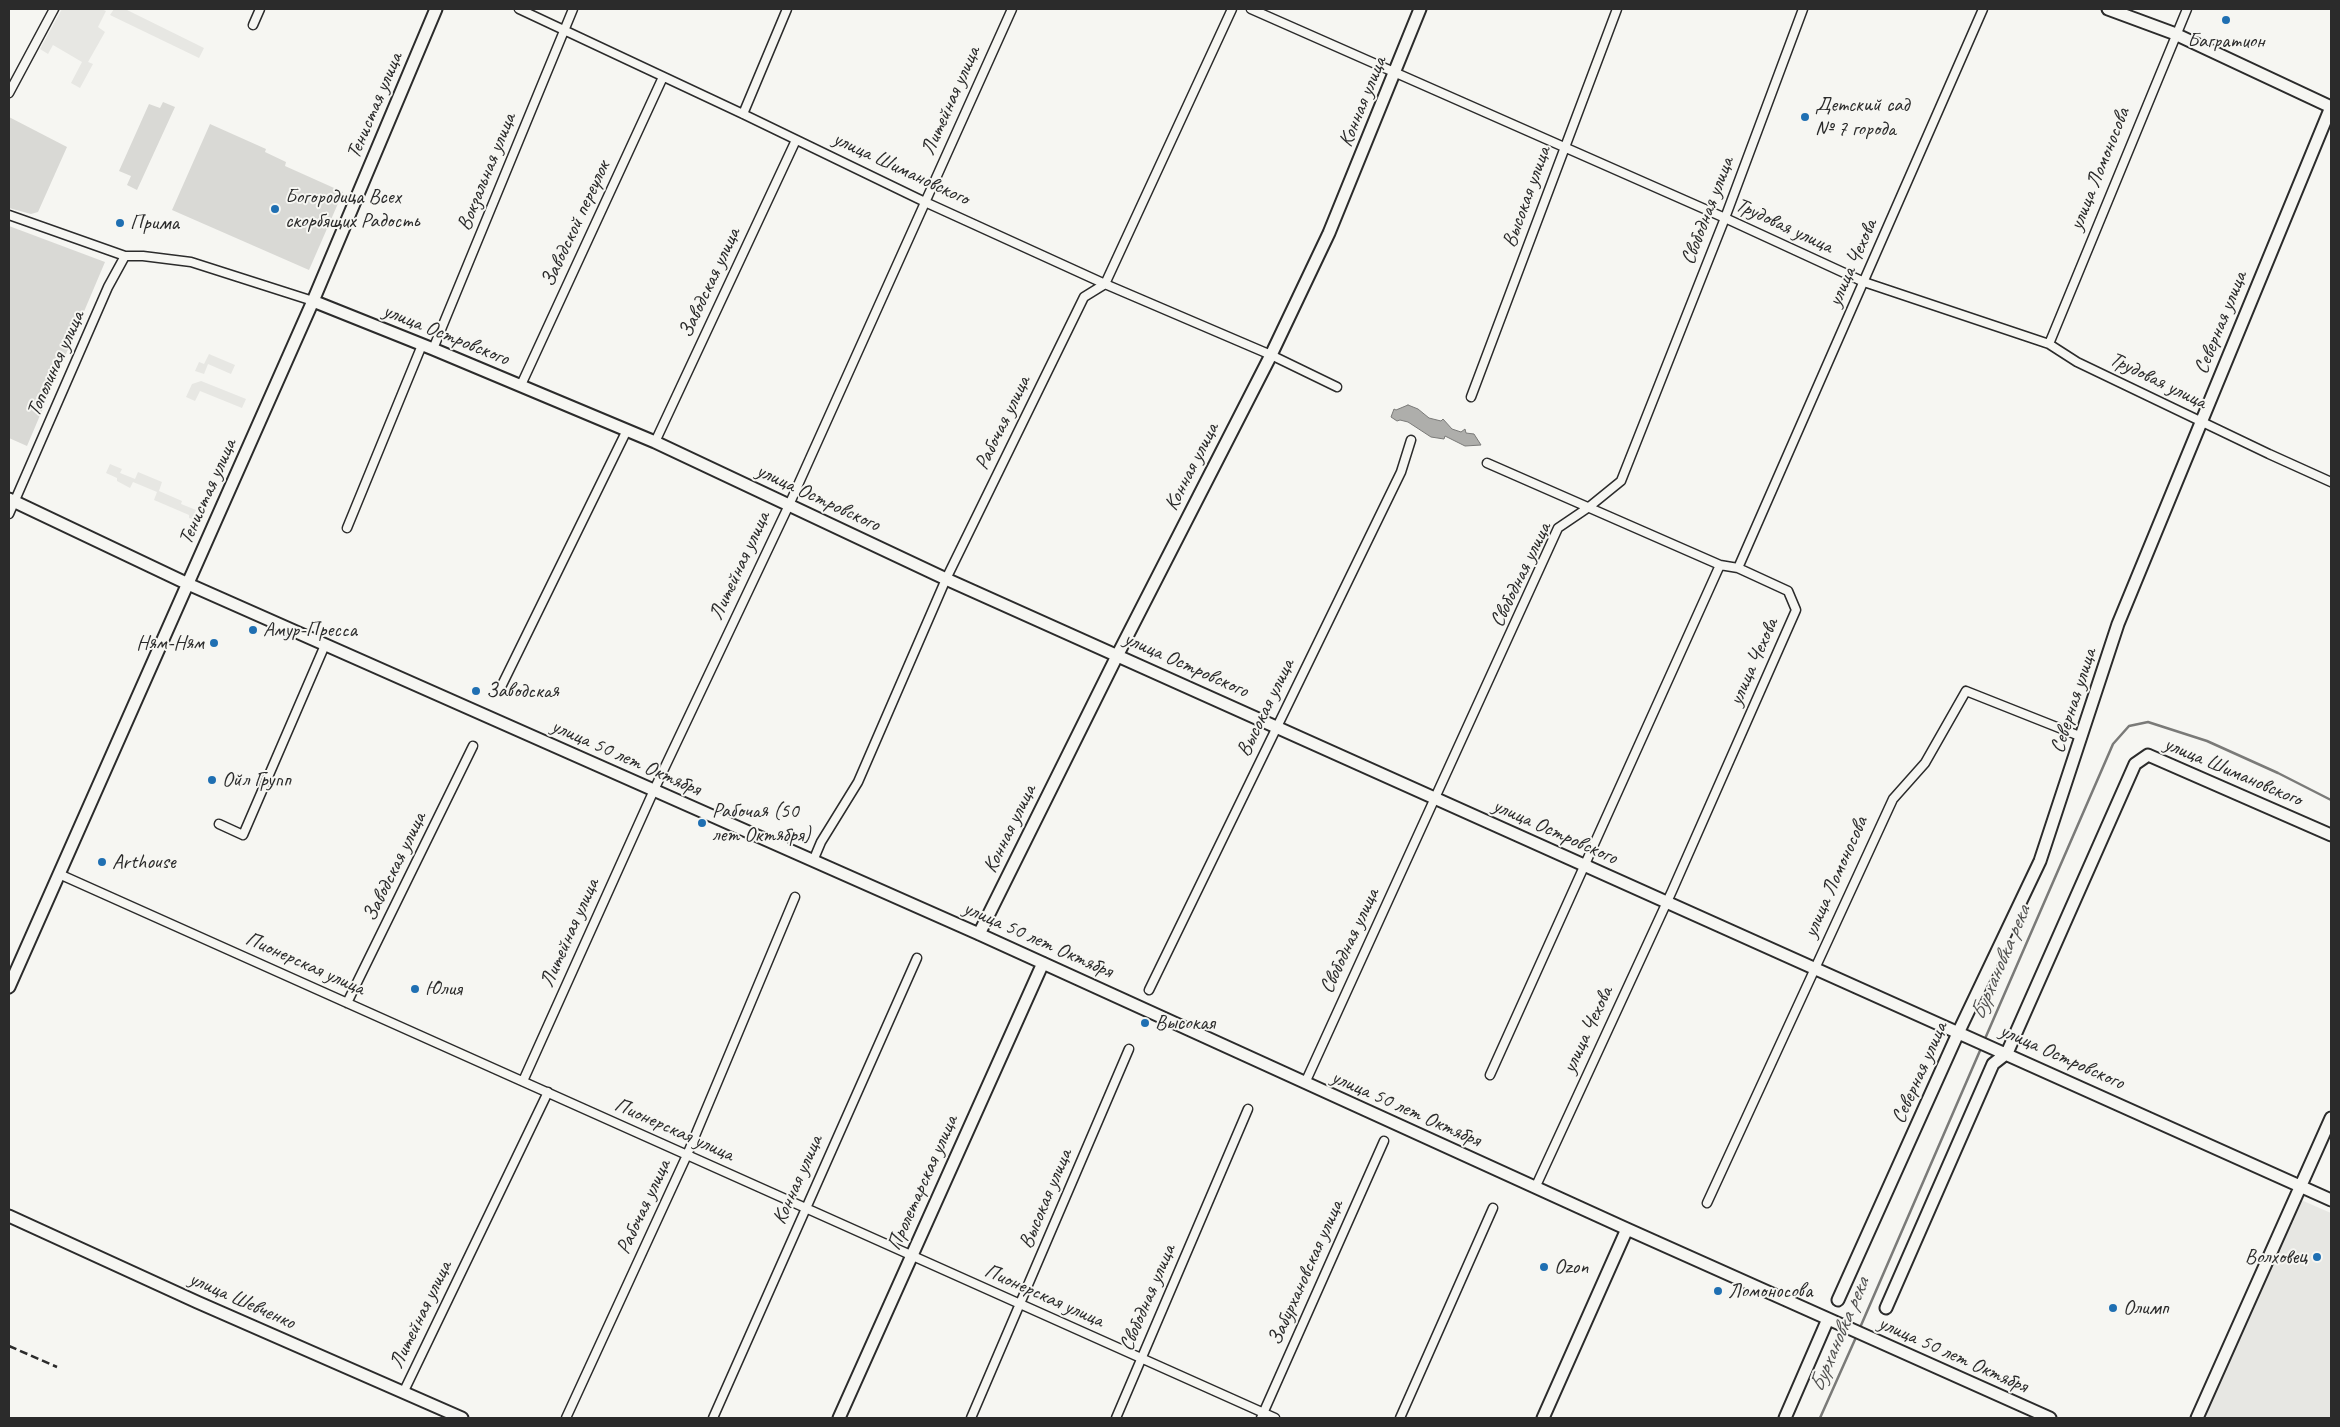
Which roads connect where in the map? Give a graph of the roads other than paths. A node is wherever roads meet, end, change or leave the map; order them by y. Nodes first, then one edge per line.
1 (54, 9) edge
2 (260, 9) edge
3 (436, 9) edge
4 (519, 9) edge
5 (573, 9) edge
6 (787, 9) edge
7 (1012, 9) edge
8 (1232, 9) edge
9 (1251, 9) edge
10 (1420, 9) edge
11 (1617, 9) edge
12 (1803, 9) edge
13 (1983, 9) edge
14 (2108, 9) edge
15 (2187, 9) edge
16 (253, 25) dead end
17 (564, 30) junction
18 (2176, 34) junction
19 (1395, 72) junction
20 (663, 77) junction
21 (9, 93) edge
22 (2331, 107) edge
23 (743, 114) junction
24 (796, 140) junction
25 (1564, 146) junction
26 (925, 202) junction
27 (9, 214) edge
28 (1725, 218) junction
29 (125, 256) junction
30 (1864, 282) junction
31 (1105, 284) junction
32 (313, 301) junction
33 (2049, 344) junction
34 (428, 347) junction
35 (1271, 355) junction
36 (521, 385) junction
37 (1337, 387) dead end
38 (1471, 397) dead end
39 (2201, 422) junction
40 (627, 430) junction
41 (1411, 440) dead end
42 (655, 442) junction
43 (1487, 463) dead end
44 (2331, 482) edge
45 (11, 501) edge
46 (788, 505) junction
47 (1589, 507) junction
48 (9, 514) edge
49 (347, 528) dead end
50 (1720, 565) junction
51 (1738, 568) junction
52 (946, 579) junction
53 (188, 584) junction
54 (325, 645) junction
55 (1117, 656) junction
56 (500, 689) dead end
57 (1277, 726) junction
58 (2082, 737) junction
59 (473, 746) dead end
60 (654, 790) junction
61 (1436, 800) junction
62 (219, 824) dead end
63 (2331, 835) edge
64 (813, 861) junction
65 (1585, 866) junction
66 (59, 874) junction
67 (795, 897) dead end
68 (1668, 900) junction
69 (979, 934) junction
70 (917, 958) dead end
71 (1043, 963) junction
72 (1816, 968) junction
73 (9, 987) edge
74 (1149, 990) dead end
75 (347, 1003) junction
76 (1959, 1031) junction
77 (1129, 1049) dead end
78 (2003, 1051) junction
79 (1490, 1075) dead end
80 (523, 1081) junction
81 (1305, 1083) junction
82 (548, 1092) junction
83 (1248, 1109) dead end
84 (2331, 1118) edge
85 (1384, 1141) dead end
86 (687, 1155) junction
87 (2301, 1185) junction
88 (1535, 1188) junction
89 (2331, 1200) edge
90 (1707, 1203) dead end
91 (806, 1208) junction
92 (1493, 1208) dead end
93 (9, 1216) edge
94 (1626, 1230) junction
95 (910, 1255) junction
96 (1838, 1300) dead end
97 (1020, 1304) junction
98 (1886, 1308) dead end
99 (1828, 1319) junction
100 (1141, 1358) junction
101 (404, 1391) junction
102 (1262, 1416) edge
103 (462, 1418) edge
104 (566, 1418) edge
105 (713, 1418) edge
106 (839, 1418) edge
107 (971, 1418) edge
108 (1116, 1418) edge
109 (1275, 1418) edge
110 (1400, 1418) edge
111 (1543, 1418) edge
112 (1785, 1418) edge
113 (2050, 1418) edge
114 (2196, 1418) edge

1 - 21 street
2 - 16 street
3 - 32 street, Тенистая улица
4 - 17 street, улица Шимановского
5 - 17 street, Вокзальная улица
6 - 23 street
7 - 26 street, Литейная улица
8 - 31 street
9 - 19 street, Трудовая улица
10 - 19 street, Конная улица
11 - 25 street, Высокая улица
12 - 28 street, Свободная улица
13 - 30 street, улица Чехова
14 - 18 street
15 - 18 street, улица Ломоносова
17 - 20 street, улица Шимановского
17 - 34 street, Вокзальная улица
18 - 22 street
18 - 33 street, улица Ломоносова
19 - 25 street, Трудовая улица
19 - 35 street, Конная улица
20 - 23 street, улица Шимановского
20 - 36 street, Заводской переулок
22 - 39 street, Северная улица
23 - 24 street, улица Шимановского
24 - 26 street, улица Шимановского
24 - 42 street, Заводская улица
25 - 28 street, Трудовая улица
25 - 38 street, Высокая улица
26 - 31 street, улица Шимановского
26 - 46 street, Литейная улица
27 - 29 street, улица Островского
28 - 30 street, Трудовая улица
28 - 47 street, Свободная улица
29 - 32 street, улица Островского
29 - 45 street, Тополиная улица
30 - 33 street, Трудовая улица
30 - 51 street, улица Чехова
31 - 35 street, улица Шимановского
31 - 52 street, Рабочая улица
32 - 34 street, улица Островского
32 - 53 street, Тенистая улица
33 - 39 street, Трудовая улица
34 - 36 street, улица Островского
34 - 49 street, Вокзальная улица
35 - 37 street, улица Шимановского
35 - 55 street, Конная улица
36 - 40 street, улица Островского
39 - 44 street, Трудовая улица
39 - 58 street, Северная улица
40 - 42 street, улица Островского
40 - 56 street
41 - 57 street, Высокая улица
42 - 46 street, улица Островского
43 - 47 street
45 - 48 street, Тополиная улица
45 - 53 street, улица 50 лет Октября
46 - 52 street, улица Островского
46 - 60 street, Литейная улица
47 - 50 street
47 - 61 street, Свободная улица
50 - 51 street
50 - 65 street
51 - 68 street, улица Чехова
52 - 55 street, улица Островского
52 - 64 street, Рабочая улица
53 - 54 street, улица 50 лет Октября
53 - 66 street, Тенистая улица
54 - 60 street, улица 50 лет Октября
54 - 62 street
55 - 57 street, улица Островского
55 - 69 street, Конная улица
57 - 61 street, улица Островского
57 - 74 street, Высокая улица
58 - 72 street, улица Ломоносова
58 - 76 street, Северная улица
59 - 75 street, Заводская улица
60 - 64 street, улица 50 лет Октября
60 - 80 street, Литейная улица
61 - 65 street, улица Островского
61 - 81 street, Свободная улица
63 - 78 street, улица Шимановского
64 - 69 street, улица 50 лет Октября
65 - 68 street, улица Островского
65 - 79 street
66 - 73 street, Тенистая улица
66 - 75 street, Пионерская улица
67 - 86 street, Рабочая улица
68 - 72 street, улица Островского
68 - 88 street, улица Чехова
69 - 71 street, улица 50 лет Октября
70 - 91 street, Конная улица
71 - 81 street, улица 50 лет Октября
71 - 95 street, Пролетарская улица
72 - 76 street, улица Островского
72 - 90 street, улица Ломоносова
75 - 80 street, Пионерская улица
76 - 78 street, улица Островского
76 - 96 street, Северная улица
77 - 97 street, Высокая улица
78 - 87 street, улица Островского
78 - 98 street
80 - 82 street, Пионерская улица
81 - 88 street, улица 50 лет Октября
82 - 86 street, Пионерская улица
82 - 101 street, Литейная улица
83 - 100 street, Свободная улица
84 - 87 street
85 - 102 street, Забурхановская улица
86 - 91 street, Пионерская улица
86 - 104 street, Рабочая улица
87 - 89 street, улица Островского
87 - 114 street
88 - 94 street, улица 50 лет Октября
91 - 95 street, Пионерская улица
91 - 105 street, Конная улица
92 - 110 street
93 - 101 street, улица Шевченко
94 - 99 street, улица 50 лет Октября
94 - 111 street
95 - 97 street, Пионерская улица
95 - 106 street, Пролетарская улица
97 - 100 street, Пионерская улица
97 - 107 street, Высокая улица
99 - 112 street
99 - 113 street, улица 50 лет Октября
100 - 102 street, Пионерская улица
100 - 108 street, Свободная улица
101 - 103 street, улица Шевченко
102 - 109 street, Пионерская улица

